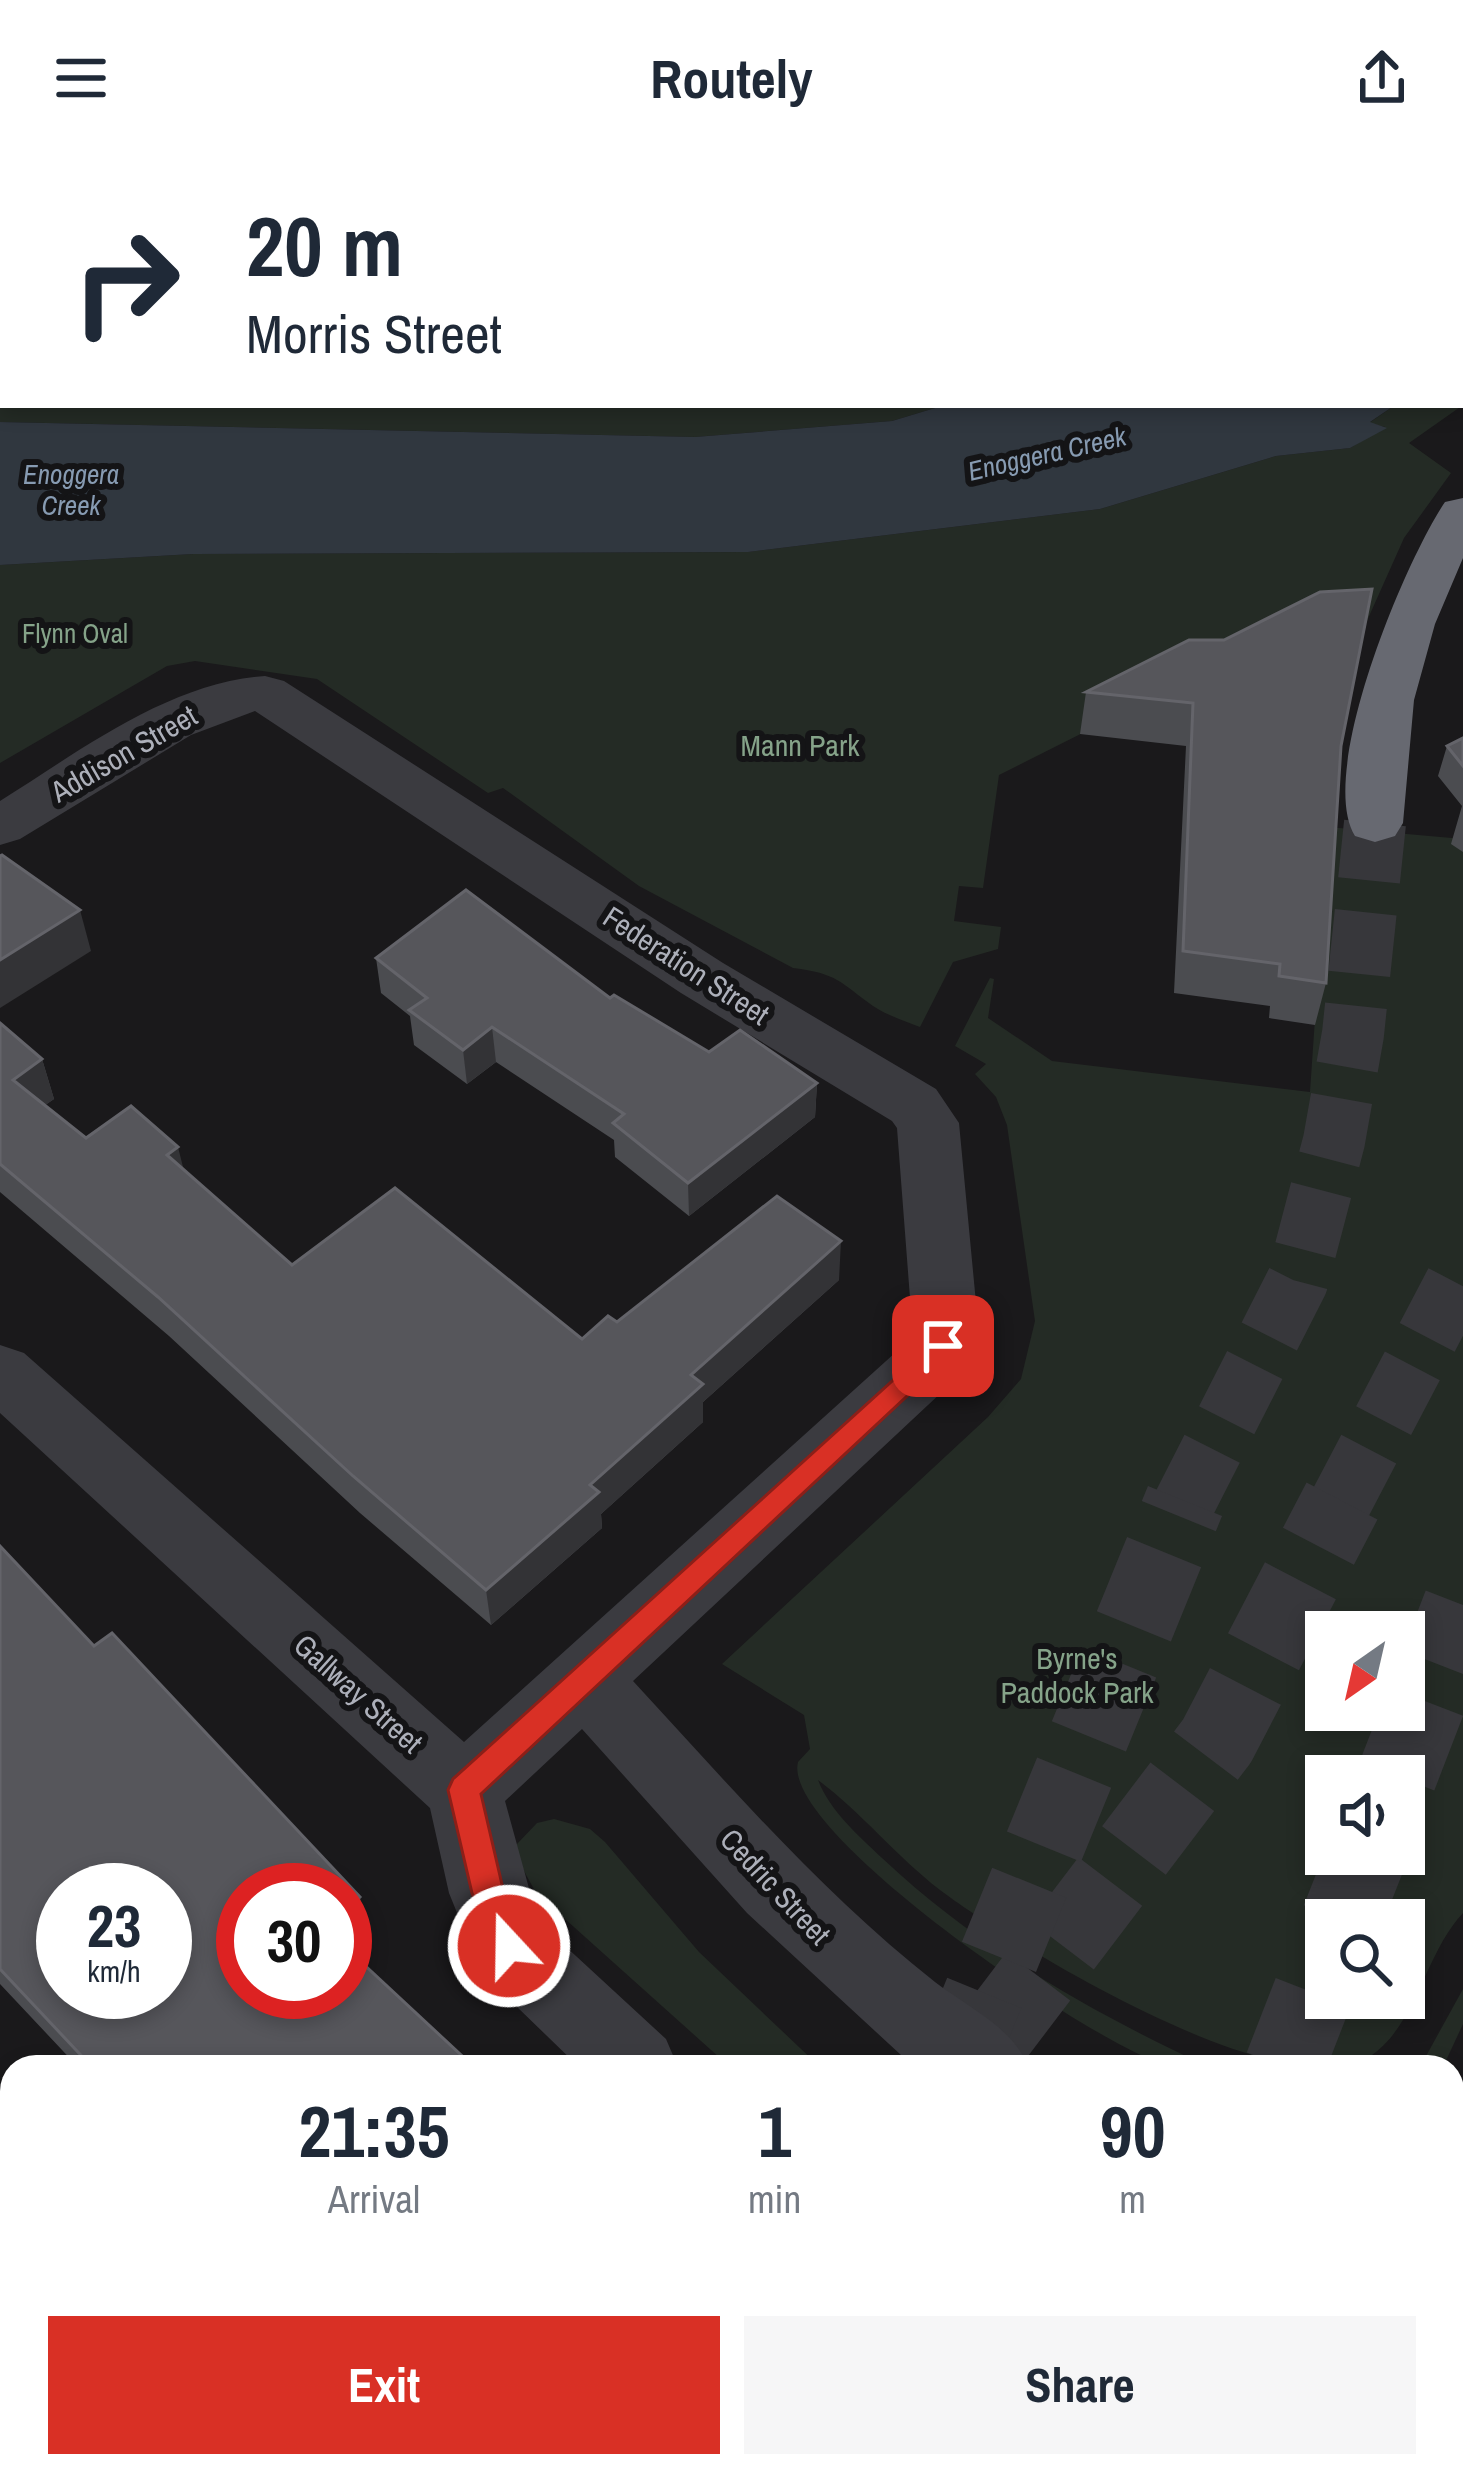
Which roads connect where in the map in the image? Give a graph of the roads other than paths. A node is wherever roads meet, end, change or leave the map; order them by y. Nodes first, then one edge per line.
1 (1463, 512) edge
2 (252, 691) joint
3 (1376, 823) tunnel mouth
4 (0, 826) edge
5 (0, 1372) edge
6 (586, 1681) junction
7 (464, 1790) junction
8 (624, 2055) edge
9 (971, 2055) edge

1 - 3 highway
2 - 4 street, Addison Street
2 - 6 street, Federation Street
5 - 7 street, Gallway Street
6 - 7 street
6 - 9 street, Cedric Street
7 - 8 street

